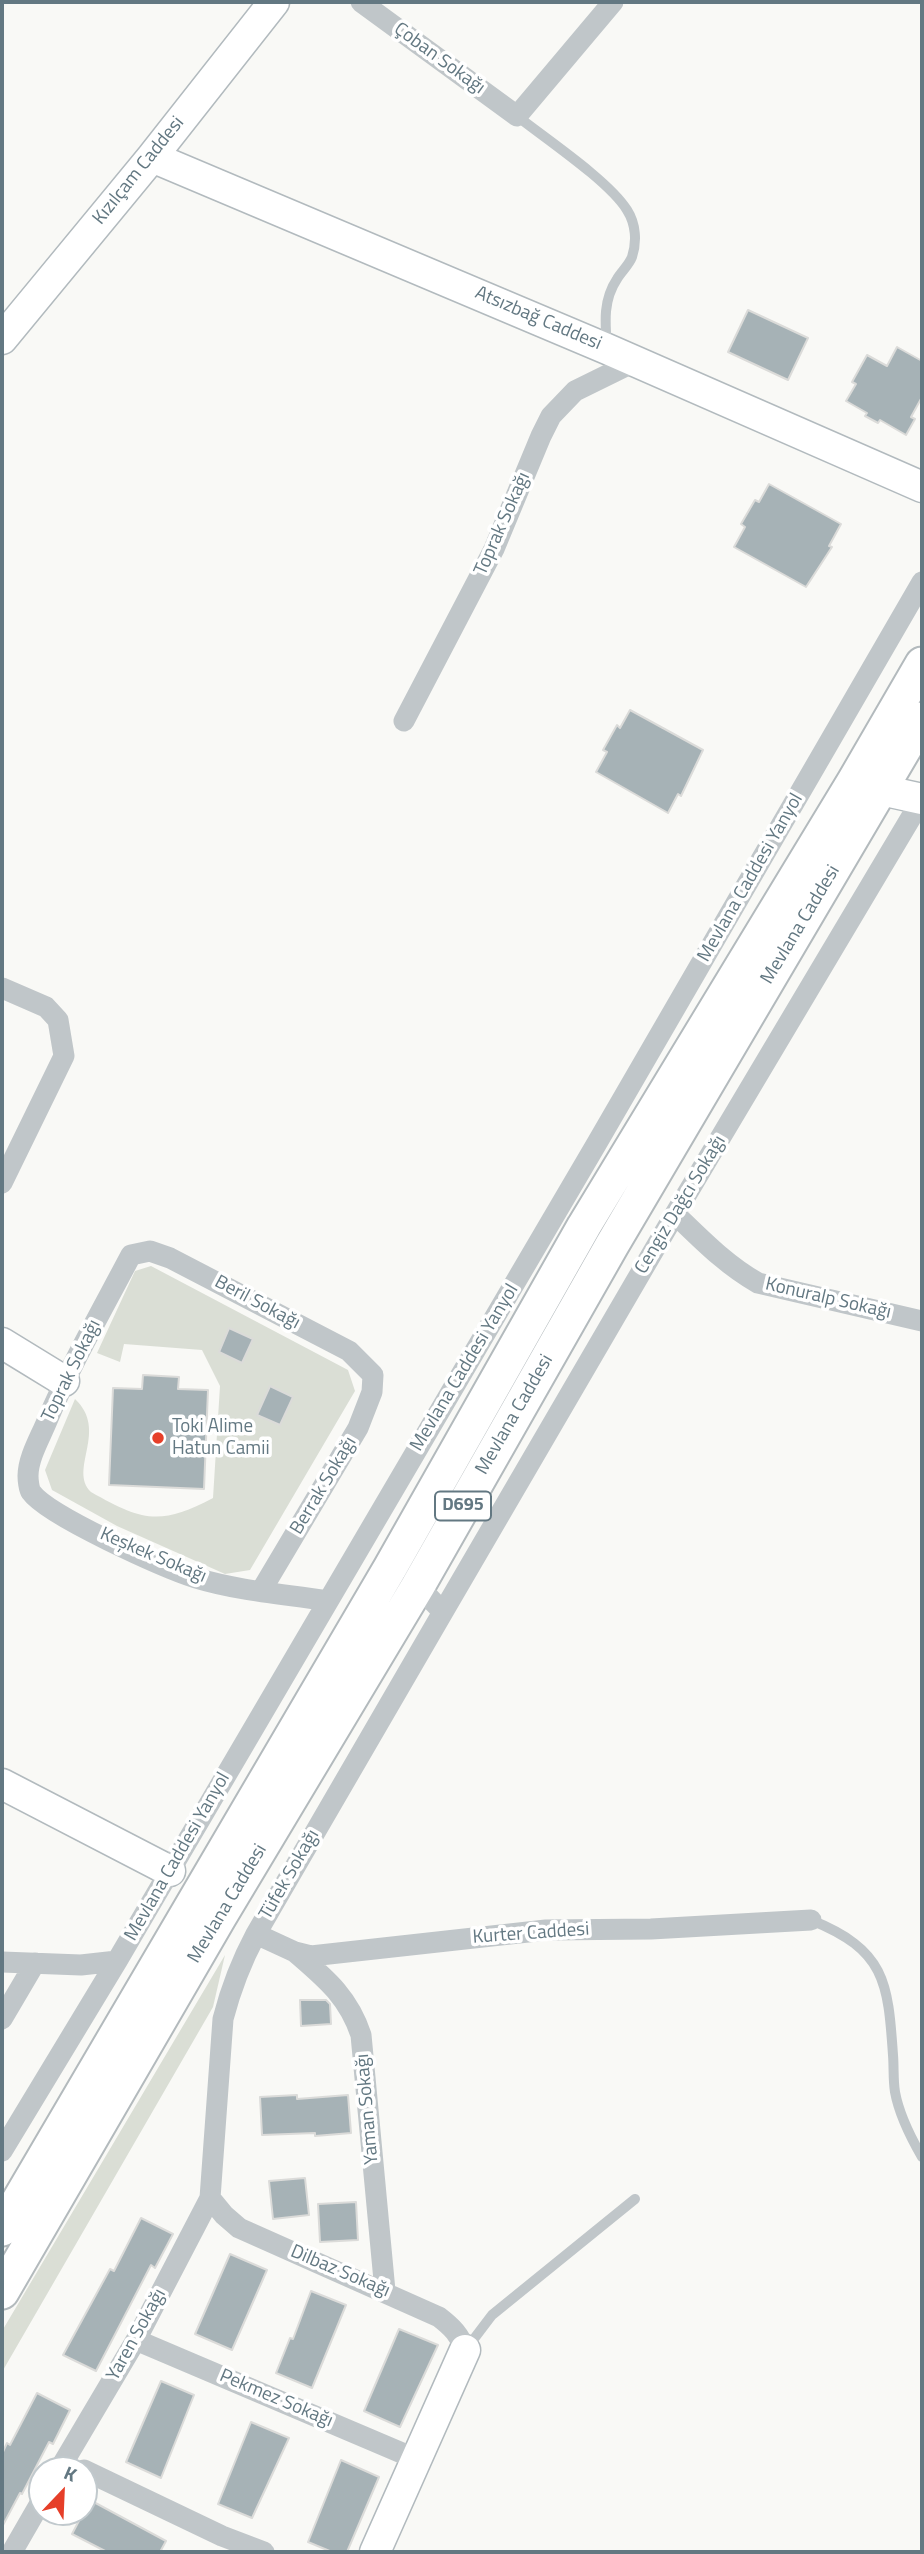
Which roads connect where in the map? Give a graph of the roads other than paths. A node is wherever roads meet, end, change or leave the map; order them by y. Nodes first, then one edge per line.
1 (274, 2) edge
2 (361, 2) edge
3 (613, 2) edge
4 (517, 116) junction
5 (152, 157) junction
6 (2, 339) edge
7 (607, 349) junction
8 (636, 361) junction
9 (922, 487) edge
10 (922, 582) edge
11 (922, 664) edge
12 (922, 719) edge
13 (404, 721) dead end
14 (881, 790) junction
15 (922, 799) edge
16 (2, 988) edge
17 (2, 1183) edge
18 (675, 1214) junction
19 (131, 1255) joint
20 (922, 1321) edge
21 (2, 1343) edge
22 (373, 1375) joint
23 (64, 1381) junction
24 (31, 1491) joint
25 (418, 1586) junction
26 (261, 1591) junction
27 (328, 1601) junction
28 (443, 1612) junction
29 (2, 1784) edge
30 (170, 1871) junction
31 (811, 1920) joint
32 (256, 1934) junction
33 (295, 1952) junction
34 (117, 1961) junction
35 (2, 1962) edge
36 (35, 1963) junction
37 (2, 2019) edge
38 (2, 2151) edge
39 (922, 2157) edge
40 (210, 2198) junction
41 (635, 2199) dead end
42 (2, 2229) edge
43 (386, 2291) junction
44 (2, 2292) edge
45 (136, 2340) junction
46 (465, 2350) junction
47 (79, 2456) edge
48 (416, 2459) junction
49 (98, 2481) edge
50 (28, 2524) edge
51 (219, 2544) edge
52 (12, 2552) edge
53 (264, 2552) edge
54 (375, 2552) edge

1 - 5 street, Kızılçam Caddesi
2 - 4 street, Çoban Sokağı
3 - 4 street
4 - 7 lane
5 - 6 street, Kızılçam Caddesi
5 - 7 street, Atsızbağ Caddesi
7 - 8 street, Atsızbağ Caddesi
8 - 9 street, Atsızbağ Caddesi
8 - 13 street, Toprak Sokağı
10 - 27 street, Mevlana Caddesi Yanyol
11 - 42 main road, Mevlana Caddesi / D695
12 - 14 main road, Mevlana Caddesi / D695
14 - 15 street
14 - 25 main road, Mevlana Caddesi / D695
15 - 18 street, Cengiz Dağcı Sokağı
16 - 17 street
18 - 20 street, Konuralp Sokağı
18 - 28 street, Cengiz Dağcı Sokağı
19 - 22 street, Beril Sokağı
19 - 23 street, Toprak Sokağı
21 - 23 street
22 - 26 street, Berrak Sokağı
23 - 24 street, Toprak Sokağı
24 - 26 street, Keşkek Sokağı
25 - 28 street
25 - 44 main road, Mevlana Caddesi / D695
26 - 27 street, Keşkek Sokağı
27 - 30 street, Mevlana Caddesi Yanyol
28 - 32 street, Tüfek Sokağı
29 - 30 street
30 - 34 street, Mevlana Caddesi Yanyol
31 - 33 street, Kurter Caddesi
31 - 39 lane
32 - 33 street, Kurter Caddesi
32 - 40 street, Tüfek Sokağı
33 - 43 street, Yaman Sokağı
34 - 36 street
34 - 38 street, Mevlana Caddesi Yanyol
35 - 36 street
36 - 37 street
40 - 43 street, Dilbaz Sokağı
40 - 45 street, Yaren Sokağı
41 - 46 lane
43 - 46 street, Dilbaz Sokağı
45 - 47 street, Yaren Sokağı
45 - 48 street, Pekmez Sokağı
46 - 48 street
48 - 54 street
49 - 51 street
50 - 52 street
51 - 53 street

